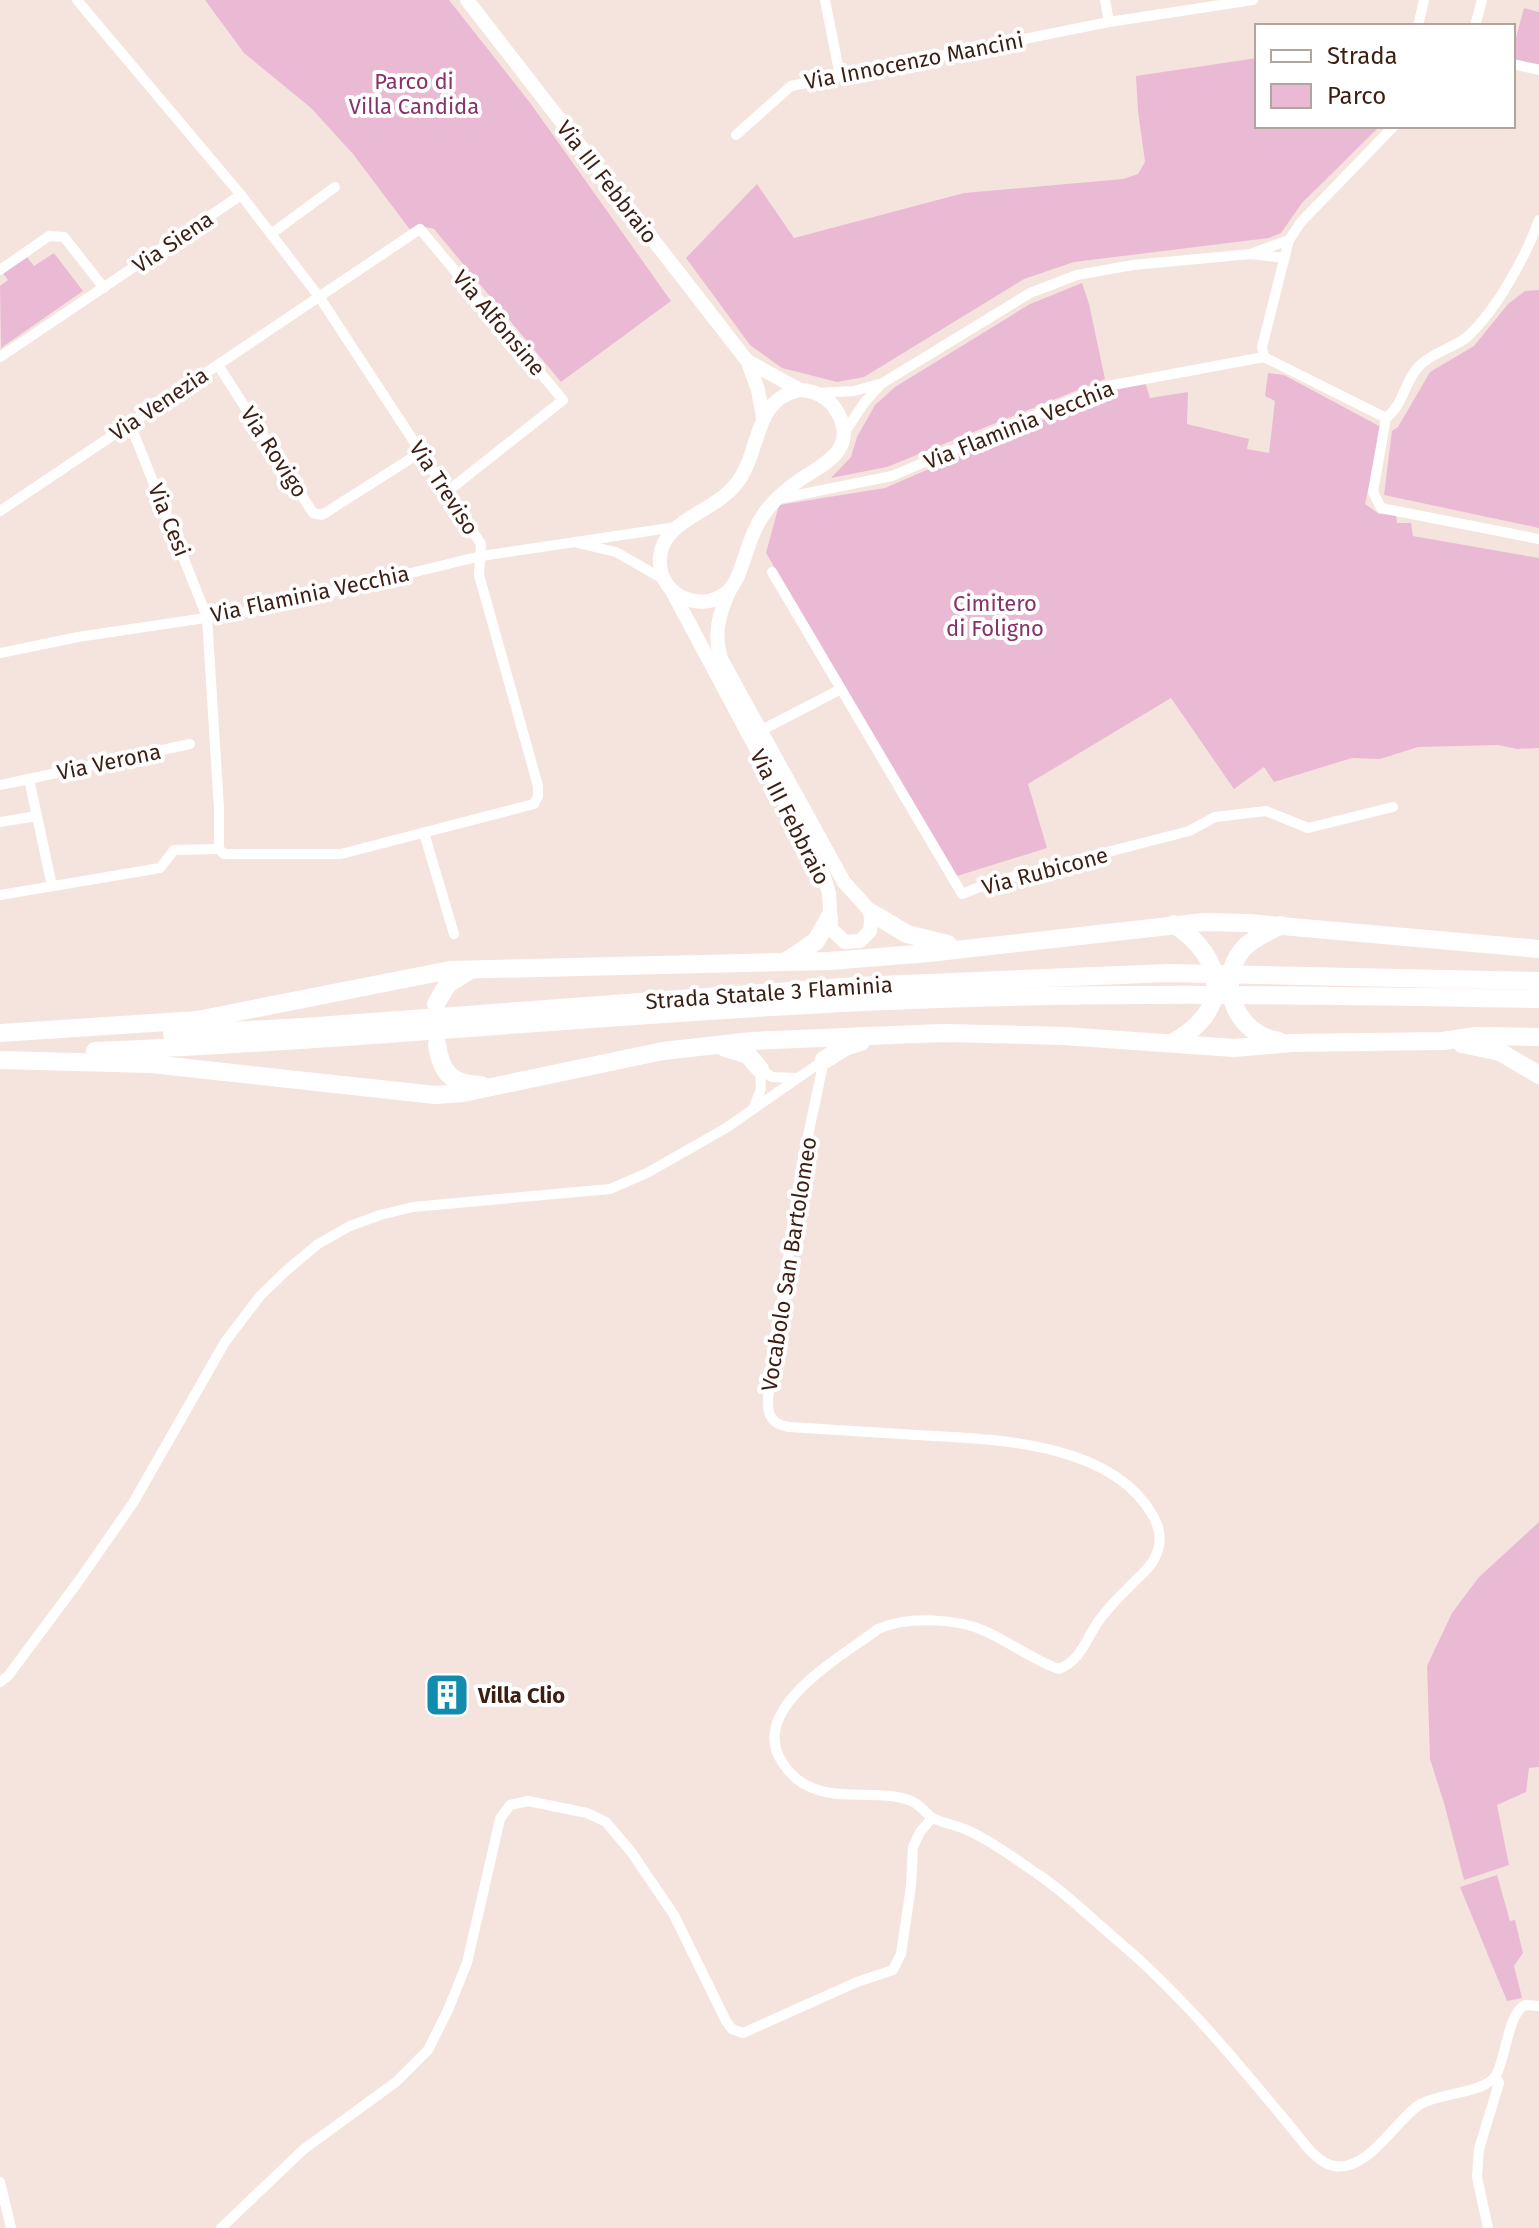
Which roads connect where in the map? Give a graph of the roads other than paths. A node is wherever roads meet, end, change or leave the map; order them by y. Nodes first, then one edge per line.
1 (77, 0) edge
2 (467, 0) edge
3 (825, 0) edge
4 (1105, 0) edge
5 (1253, 0) edge
6 (1424, 0) edge
7 (1482, 0) edge
8 (1109, 22) junction
9 (1418, 24) edge
10 (1476, 24) edge
11 (1515, 64) edge
12 (1539, 70) edge
13 (840, 76) junction
14 (1392, 128) edge
15 (736, 135) dead end
16 (335, 187) dead end
17 (241, 195) junction
18 (1539, 220) edge
19 (271, 234) junction
20 (1289, 240) junction
21 (1251, 254) junction
22 (1284, 258) junction
23 (0, 270) edge
24 (104, 288) junction
25 (320, 298) junction
26 (0, 357) edge
27 (1264, 357) junction
28 (748, 362) junction
29 (218, 365) junction
30 (881, 384) junction
31 (800, 390) junction
32 (818, 393) junction
33 (763, 417) junction
34 (1386, 418) junction
35 (130, 424) junction
36 (843, 435) junction
37 (421, 452) junction
38 (448, 491) junction
39 (775, 500) junction
40 (0, 511) edge
41 (676, 527) junction
42 (1539, 539) edge
43 (572, 542) junction
44 (481, 556) junction
45 (772, 572) dead end
46 (667, 585) junction
47 (730, 590) junction
48 (207, 617) junction
49 (0, 653) edge
50 (841, 689) junction
51 (762, 730) junction
52 (190, 744) dead end
53 (29, 779) junction
54 (0, 785) edge
55 (1393, 807) dead end
56 (37, 816) junction
57 (0, 822) edge
58 (424, 833) junction
59 (219, 849) junction
60 (52, 886) junction
61 (0, 895) edge
62 (872, 913) junction
63 (829, 918) junction
64 (1174, 924) junction
65 (1281, 925) junction
66 (454, 934) dead end
67 (975, 947) junction
68 (1539, 949) edge
69 (781, 962) junction
70 (471, 970) junction
71 (1539, 981) edge
72 (1539, 999) edge
73 (436, 1004) dead end
74 (0, 1033) edge
75 (883, 1035) junction
76 (1539, 1037) edge
77 (0, 1041) edge
78 (1443, 1041) junction
79 (1172, 1043) junction
80 (1291, 1043) junction
81 (437, 1044) dead end
82 (702, 1046) junction
83 (0, 1058) edge
84 (824, 1060) junction
85 (760, 1069) junction
86 (1539, 1075) edge
87 (799, 1077) junction
88 (495, 1086) junction
89 (750, 1112) junction
90 (0, 1682) edge
91 (932, 1818) junction
92 (1539, 2006) edge
93 (1496, 2077) junction
94 (0, 2182) edge
95 (11, 2228) edge
96 (221, 2228) edge
97 (1488, 2228) edge

1 - 17 street, Via Treviso
2 - 28 main road, Via III Febbraio
3 - 13 street
4 - 8 street
5 - 8 street, Via Innocenzo Mancini
6 - 9 street
7 - 10 street
8 - 13 street, Via Innocenzo Mancini
11 - 12 street
13 - 15 street, Via Innocenzo Mancini
14 - 20 street
16 - 19 street
17 - 19 street, Via Treviso
17 - 24 street, Via Siena
18 - 34 street
19 - 25 street, Via Treviso
20 - 21 street
20 - 22 street
21 - 22 street
21 - 30 street
22 - 27 street
23 - 24 street
24 - 26 street, Via Siena
25 - 29 street, Via Venezia
25 - 37 street, Via Treviso
25 - 38 street, Via Alfonsine
27 - 34 street
27 - 39 street, Via Flaminia Vecchia
28 - 31 main road
28 - 33 main road
29 - 35 street, Via Venezia
29 - 37 street, Via Rovigo
30 - 32 street
30 - 36 street
31 - 32 main road
31 - 33 main road
32 - 36 main road
33 - 41 main road, Via Flaminia Vecchia
34 - 42 street
35 - 40 street, Via Venezia
35 - 48 street, Via Cesi
36 - 39 main road
37 - 38 street, Via Treviso
38 - 44 street, Via Treviso
39 - 47 main road
41 - 43 street, Via Flaminia Vecchia
41 - 46 main road
43 - 44 street, Via Flaminia Vecchia
43 - 46 street, Via Flaminia Vecchia
44 - 48 street, Via Flaminia Vecchia
44 - 58 street, Via Treviso
45 - 50 street, Via Rubicone
46 - 47 main road, Via Flaminia Vecchia
46 - 63 main road, Via III Febbraio
47 - 51 main road
48 - 49 street, Via Flaminia Vecchia
48 - 59 street
50 - 51 street
50 - 55 street, Via Rubicone
51 - 62 main road
52 - 53 street, Via Verona
53 - 54 street, Via Verona
53 - 56 street, Via Verona
56 - 57 street
56 - 60 street, Via Verona
58 - 59 street, Via Treviso
58 - 66 street
59 - 60 street
60 - 61 street
62 - 63 main road
62 - 67 highway
63 - 69 highway
64 - 65 highway
64 - 67 highway
64 - 79 highway
65 - 68 highway
65 - 80 highway
67 - 69 highway
69 - 70 highway
70 - 73 highway
70 - 74 highway
71 - 77 highway, Strada Statale 3 Flaminia
72 - 83 highway, Strada Statale 3 Flaminia
75 - 79 highway
75 - 82 highway
75 - 84 highway
76 - 78 highway
78 - 80 highway
78 - 86 highway
79 - 80 highway
81 - 88 highway
82 - 85 highway
82 - 88 highway
83 - 88 highway
84 - 87 street
84 - 91 street, Vocabolo San Bartolomeo
85 - 87 street
85 - 89 street
87 - 89 street
89 - 90 street
91 - 93 street, Vocabolo San Bartolomeo
91 - 96 street
92 - 93 street
93 - 97 street
94 - 95 street

